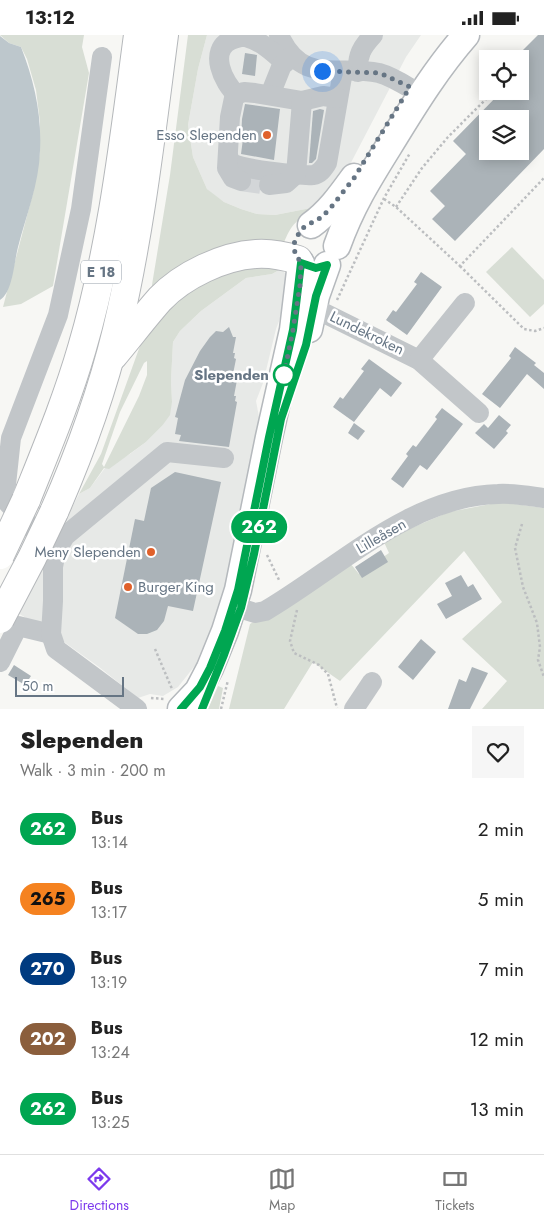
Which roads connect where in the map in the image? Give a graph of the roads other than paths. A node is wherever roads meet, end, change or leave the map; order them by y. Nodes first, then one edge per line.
1 (138, 35) edge
2 (164, 35) edge
3 (279, 35) edge
4 (373, 35) edge
5 (449, 35) edge
6 (466, 35) edge
7 (102, 57) dead end
8 (288, 59) junction
9 (351, 71) junction
10 (410, 87) junction
11 (237, 95) junction
12 (270, 95) junction
13 (338, 99) junction
14 (302, 101) junction
15 (228, 156) junction
16 (296, 174) junction
17 (241, 181) tunnel mouth
18 (269, 185) tunnel mouth
19 (311, 225) junction
20 (316, 258) junction
21 (465, 303) dead end
22 (325, 305) junction
23 (419, 360) junction
24 (109, 361) junction
25 (478, 413) dead end
26 (224, 458) dead end
27 (544, 498) edge
28 (56, 551) junction
29 (0, 555) edge
30 (237, 607) junction
31 (0, 619) edge
32 (51, 633) junction
33 (0, 661) edge
34 (372, 682) dead end
35 (111, 689) junction
36 (178, 701) edge
37 (123, 709) edge
38 (137, 709) edge
39 (202, 709) edge
40 (354, 709) edge

1 - 29 highway, E 18, bridge
2 - 24 highway, E 18
3 - 8 street
4 - 9 street
5 - 10 main road
6 - 20 main road
7 - 28 street
8 - 9 street
8 - 11 street
8 - 12 street
9 - 10 street
9 - 13 street
10 - 19 main road
11 - 12 street
11 - 15 street
12 - 14 street
13 - 14 street
13 - 16 street
14 - 16 street
15 - 16 street
15 - 17 street
16 - 18 street
19 - 20 main road
19 - 20 main road
20 - 22 main road
20 - 24 highway, E 18
20 - 30 main road
21 - 23 street, Lundekroken
22 - 23 street, Lundekroken
22 - 30 main road
23 - 25 street, Lundekroken
24 - 31 highway, E 18, bridge
26 - 28 street
27 - 30 street, Lilleåsen
28 - 32 street
30 - 36 main road
30 - 39 main road
32 - 33 street
32 - 35 street
34 - 40 street
35 - 37 street
35 - 38 street

